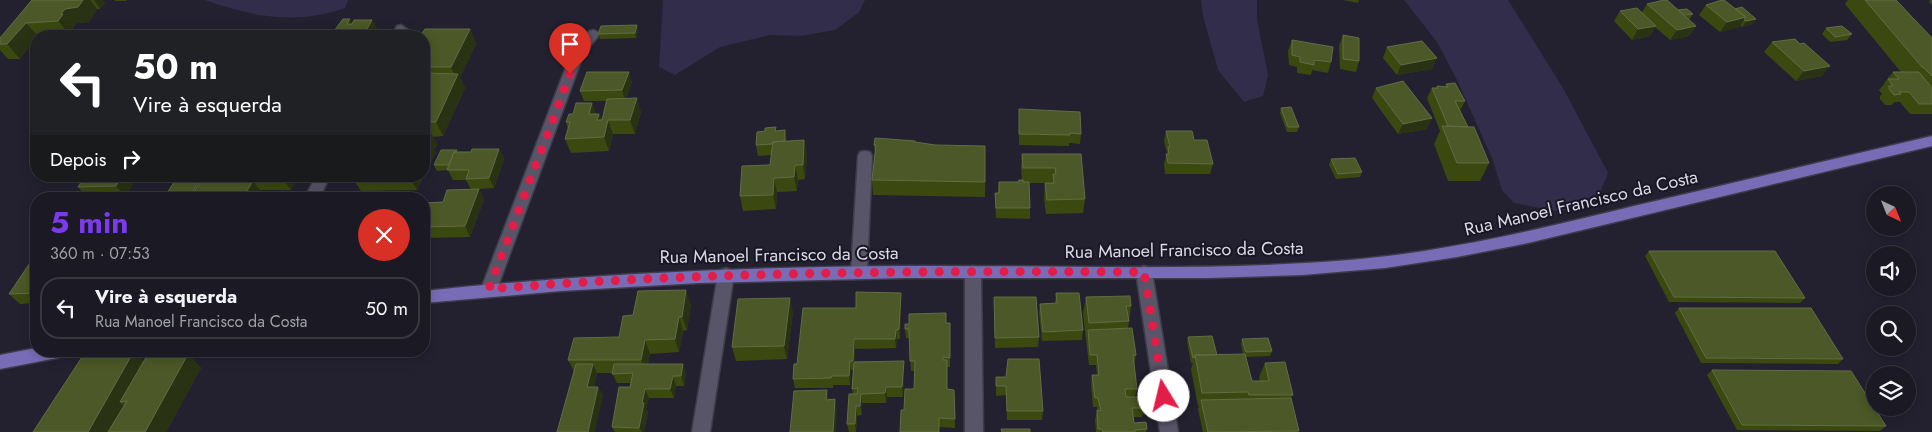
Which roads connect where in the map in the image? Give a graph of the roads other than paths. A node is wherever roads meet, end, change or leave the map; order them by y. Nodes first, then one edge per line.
1 (594, 34) dead end
2 (1932, 141) edge
3 (865, 156) dead end
4 (859, 272) junction
5 (973, 272) junction
6 (1144, 272) junction
7 (726, 274) junction
8 (489, 289) junction
9 (430, 296) edge
10 (30, 356) edge
11 (0, 362) edge
12 (701, 432) edge
13 (974, 432) edge
14 (1169, 432) edge

1 - 8 street
2 - 6 main road, Rua Manoel Francisco da Costa
3 - 4 street
4 - 5 main road, Rua Manoel Francisco da Costa
4 - 7 main road, Rua Manoel Francisco da Costa
5 - 6 main road, Rua Manoel Francisco da Costa
5 - 13 street
6 - 14 street
7 - 8 main road, Rua Manoel Francisco da Costa
7 - 12 street
8 - 9 main road, Rua Manoel Francisco da Costa
10 - 11 main road

